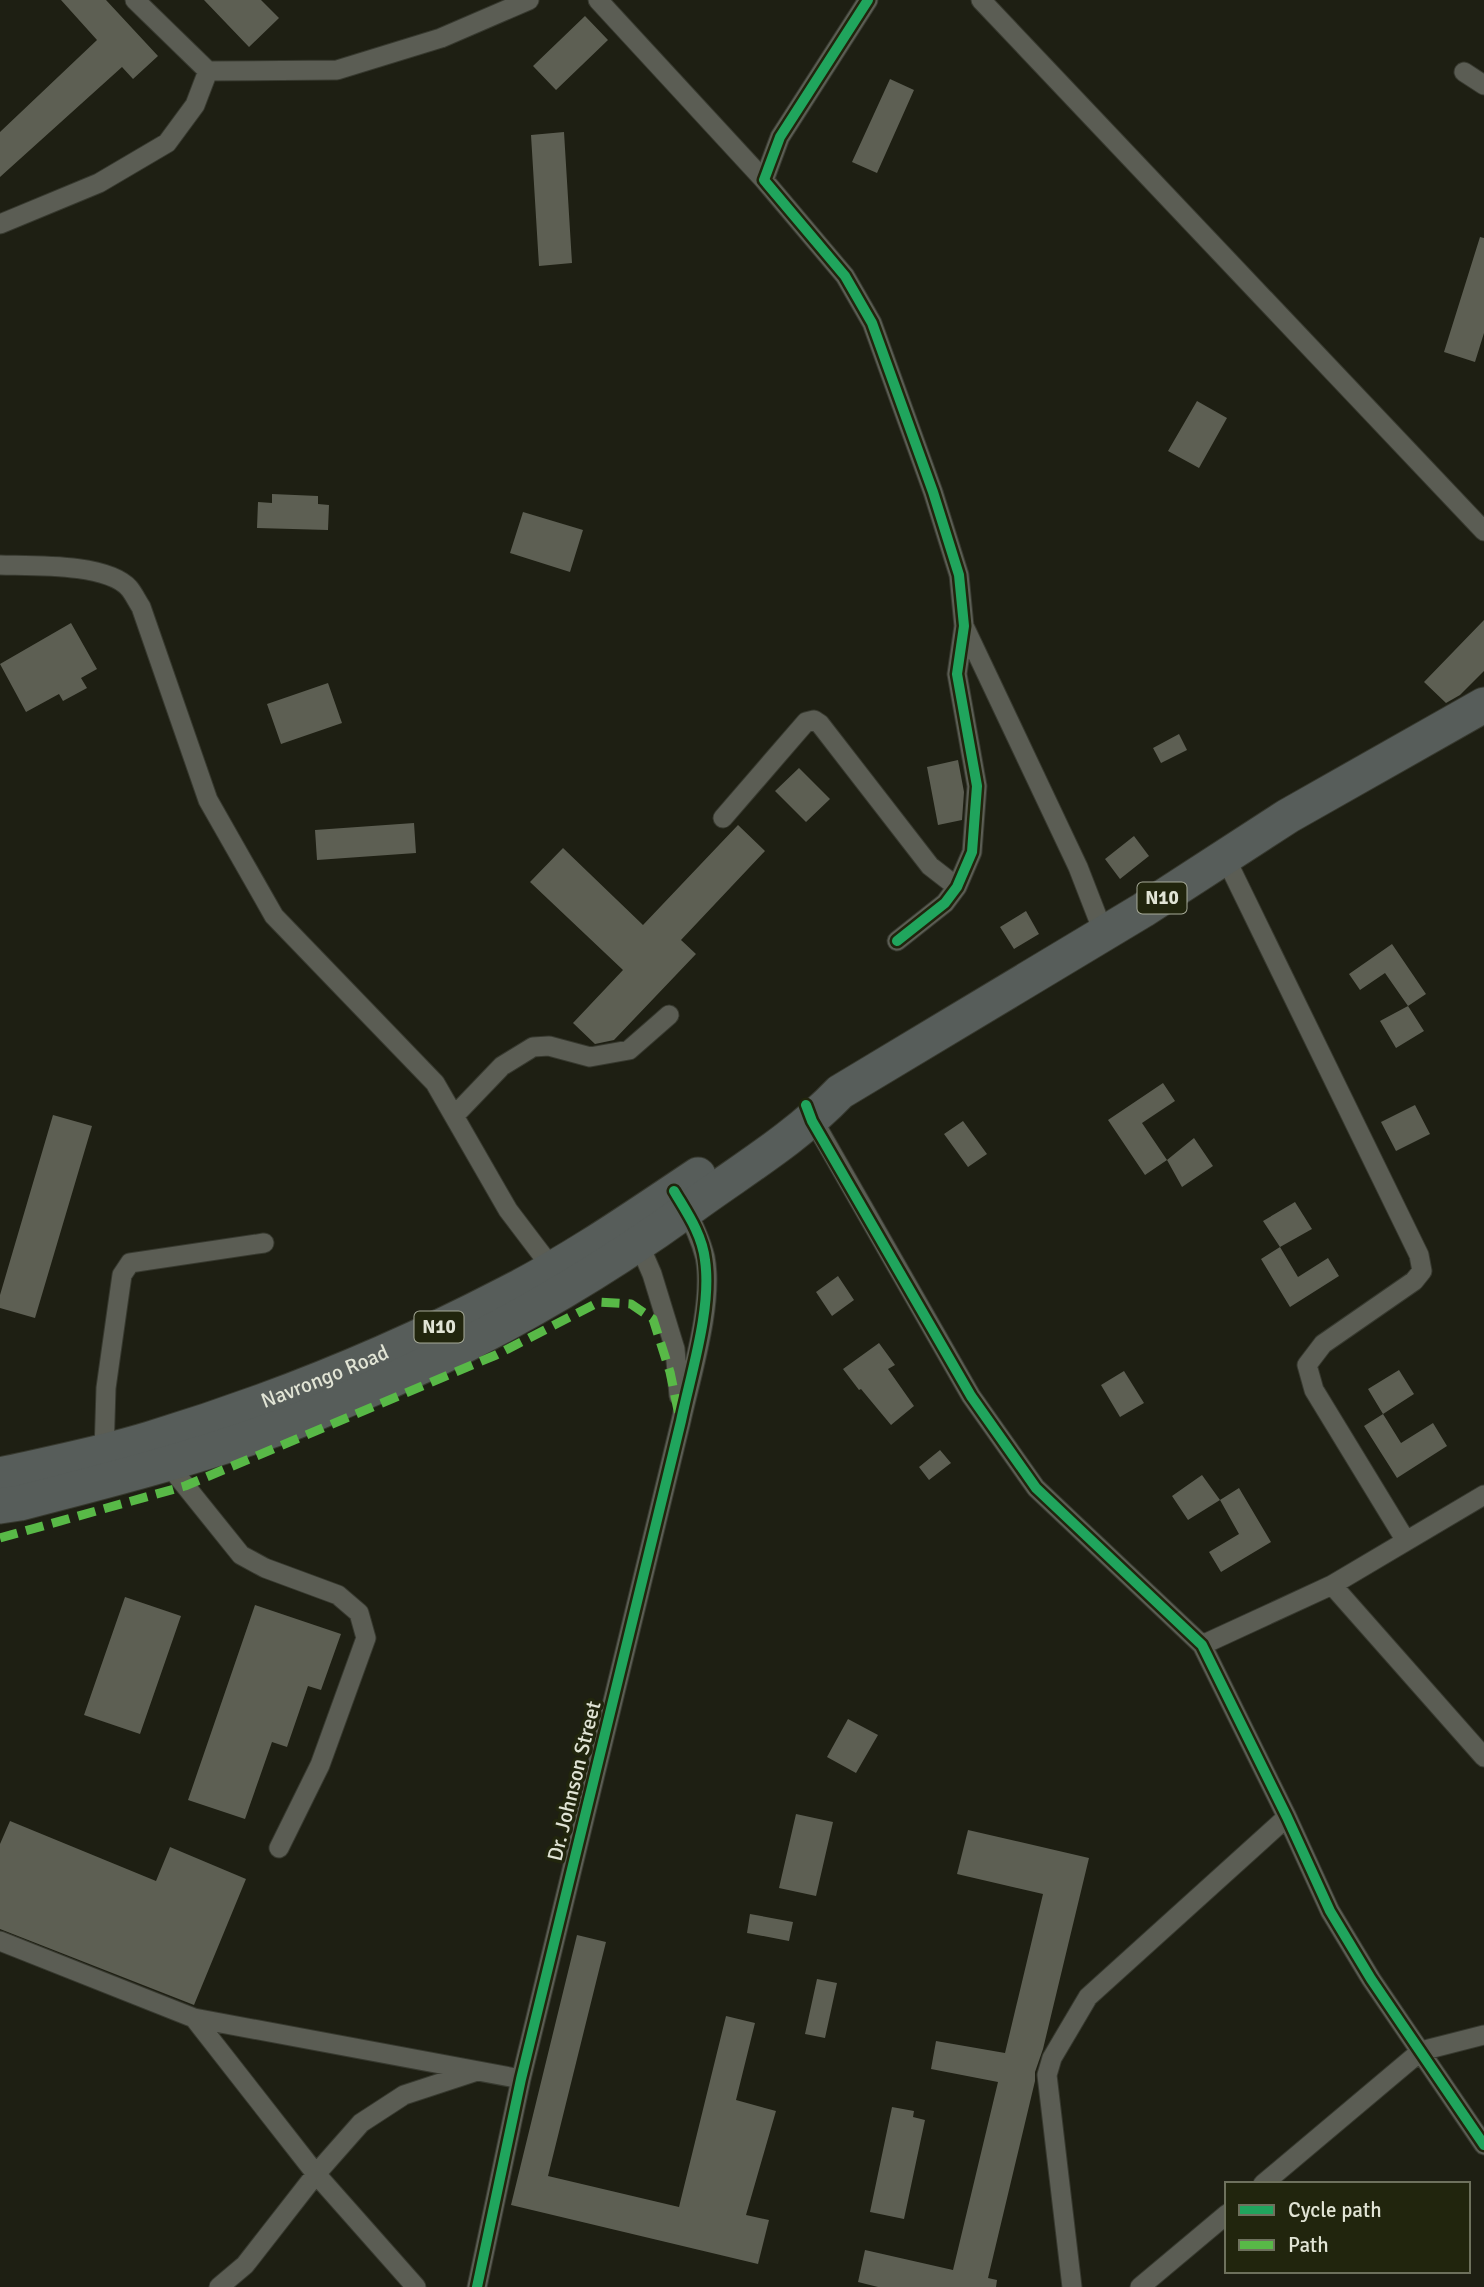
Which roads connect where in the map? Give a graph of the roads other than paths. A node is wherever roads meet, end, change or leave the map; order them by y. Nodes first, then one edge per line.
1 (135, 0) edge
2 (529, 0) edge
3 (598, 0) edge
4 (868, 0) edge
5 (981, 0) edge
6 (208, 71) junction
7 (1464, 72) dead end
8 (1484, 85) edge
9 (764, 180) junction
10 (0, 224) edge
11 (1484, 531) edge
12 (0, 565) edge
13 (964, 626) junction
14 (1484, 705) edge
15 (723, 818) dead end
16 (1225, 857) junction
17 (957, 887) junction
18 (1104, 934) junction
19 (897, 941) dead end
20 (669, 1015) dead end
21 (809, 1113) junction
22 (455, 1115) junction
23 (680, 1201) junction
24 (633, 1233) junction
25 (264, 1243) dead end
26 (552, 1268) junction
27 (681, 1421) junction
28 (104, 1452) junction
29 (158, 1452) junction
30 (0, 1475) edge
31 (1484, 1495) edge
32 (0, 1506) edge
33 (1406, 1541) junction
34 (1332, 1585) junction
35 (1202, 1645) junction
36 (1484, 1756) edge
37 (1287, 1817) junction
38 (279, 1847) dead end
39 (0, 1941) edge
40 (194, 2018) junction
41 (1484, 2035) edge
42 (1421, 2051) junction
43 (478, 2071) junction
44 (521, 2079) junction
45 (1484, 2144) edge
46 (316, 2174) junction
47 (1264, 2182) edge
48 (1225, 2216) edge
49 (219, 2287) edge
50 (416, 2287) edge
51 (477, 2287) edge
52 (1072, 2287) edge
53 (1140, 2287) edge

1 - 6 street
2 - 6 street
3 - 9 street
4 - 9 street
5 - 11 street
6 - 10 street
7 - 8 street
9 - 13 street
12 - 22 street
13 - 17 street
13 - 18 street
14 - 16 highway, N10
15 - 17 street
16 - 18 highway, N10
16 - 33 street
17 - 19 street
18 - 21 highway, Navrongo Road / N10
20 - 22 street
21 - 23 highway, Navrongo Road / N10
21 - 35 street
22 - 26 street
23 - 24 highway, Navrongo Road / N10
23 - 27 street, Dr. Johnson Street
24 - 26 highway, Navrongo Road / N10
24 - 27 street, Dr. Johnson Street
24 - 29 highway, Navrongo Road / N10
25 - 28 street
26 - 29 highway, Navrongo Road / N10
27 - 44 street, Dr. Johnson Street
28 - 29 highway, Navrongo Road / N10
28 - 30 highway, Navrongo Road / N10
29 - 32 highway, Navrongo Road / N10
29 - 38 street
31 - 33 street
33 - 34 street
34 - 35 street
34 - 36 street
35 - 37 street
37 - 42 street
37 - 52 street
39 - 40 street
40 - 43 street
40 - 46 street
41 - 42 street
42 - 45 street
42 - 47 street
43 - 44 street
43 - 46 street
44 - 51 street, Dr. Johnson Street
46 - 49 street
46 - 50 street
48 - 53 street

